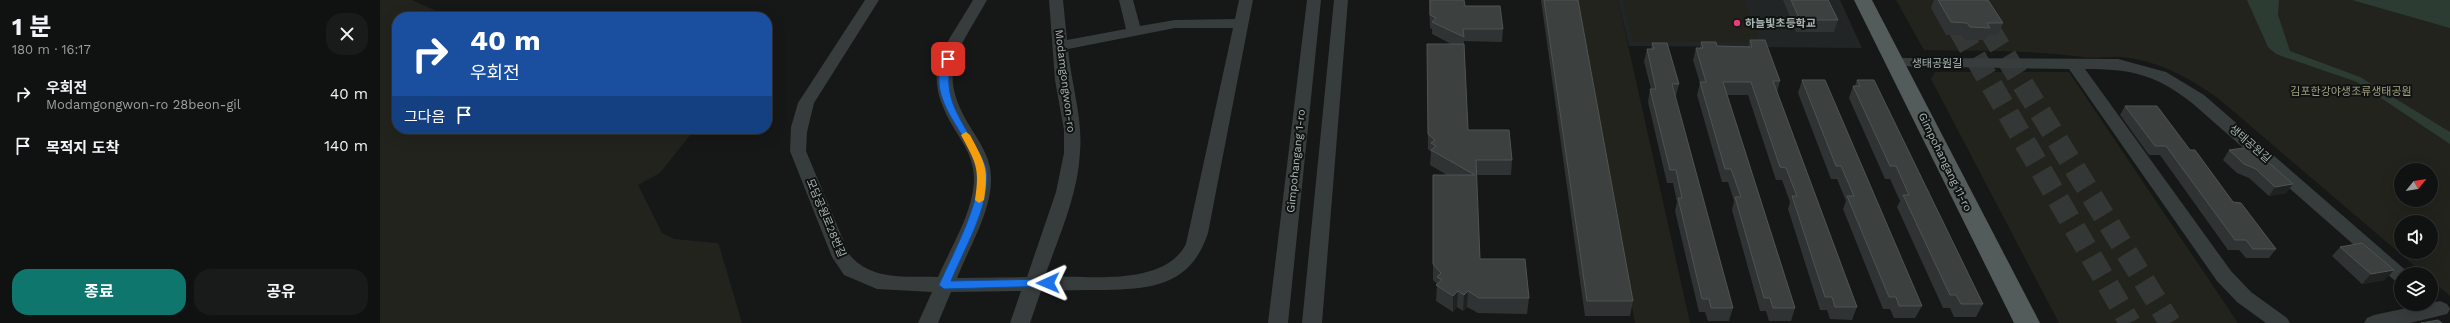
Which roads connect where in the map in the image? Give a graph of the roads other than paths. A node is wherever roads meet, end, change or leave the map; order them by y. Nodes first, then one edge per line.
1 (872, 0) edge
2 (980, 0) edge
3 (1056, 0) edge
4 (1126, 0) edge
5 (1246, 0) edge
6 (1314, 0) edge
7 (1341, 0) edge
8 (1863, 0) edge
9 (1871, 0) edge
10 (1241, 23) junction
11 (1134, 31) junction
12 (1060, 46) junction
13 (1900, 63) junction
14 (2074, 64) junction
15 (2394, 270) edge
16 (1034, 283) junction
17 (944, 285) junction
18 (2440, 310) edge
19 (928, 323) edge
20 (1020, 323) edge
21 (1278, 323) edge
22 (1312, 323) edge
23 (2027, 323) edge
24 (2033, 323) edge
25 (2280, 323) edge
26 (2374, 323) edge

1 - 17 street, 모담공원로28번길
2 - 17 street
3 - 12 street, Modamgongwon-ro
4 - 11 street
5 - 10 street, 모담공원로28번길
6 - 21 street, Gimpohangang 1-ro
7 - 22 street
8 - 13 main road, Gimpohangang 11-ro
9 - 13 main road, Gimpohangang 11-ro
10 - 11 street
10 - 16 street, 모담공원로28번길
11 - 12 street
12 - 16 street, Modamgongwon-ro
13 - 14 street, 생태공원길
13 - 23 main road, Gimpohangang 11-ro
13 - 24 main road, Gimpohangang 11-ro
14 - 15 street, 생태공원길
14 - 25 street
16 - 17 street, 모담공원로28번길
16 - 20 street, Modamgongwon-ro
17 - 19 street
18 - 26 street

